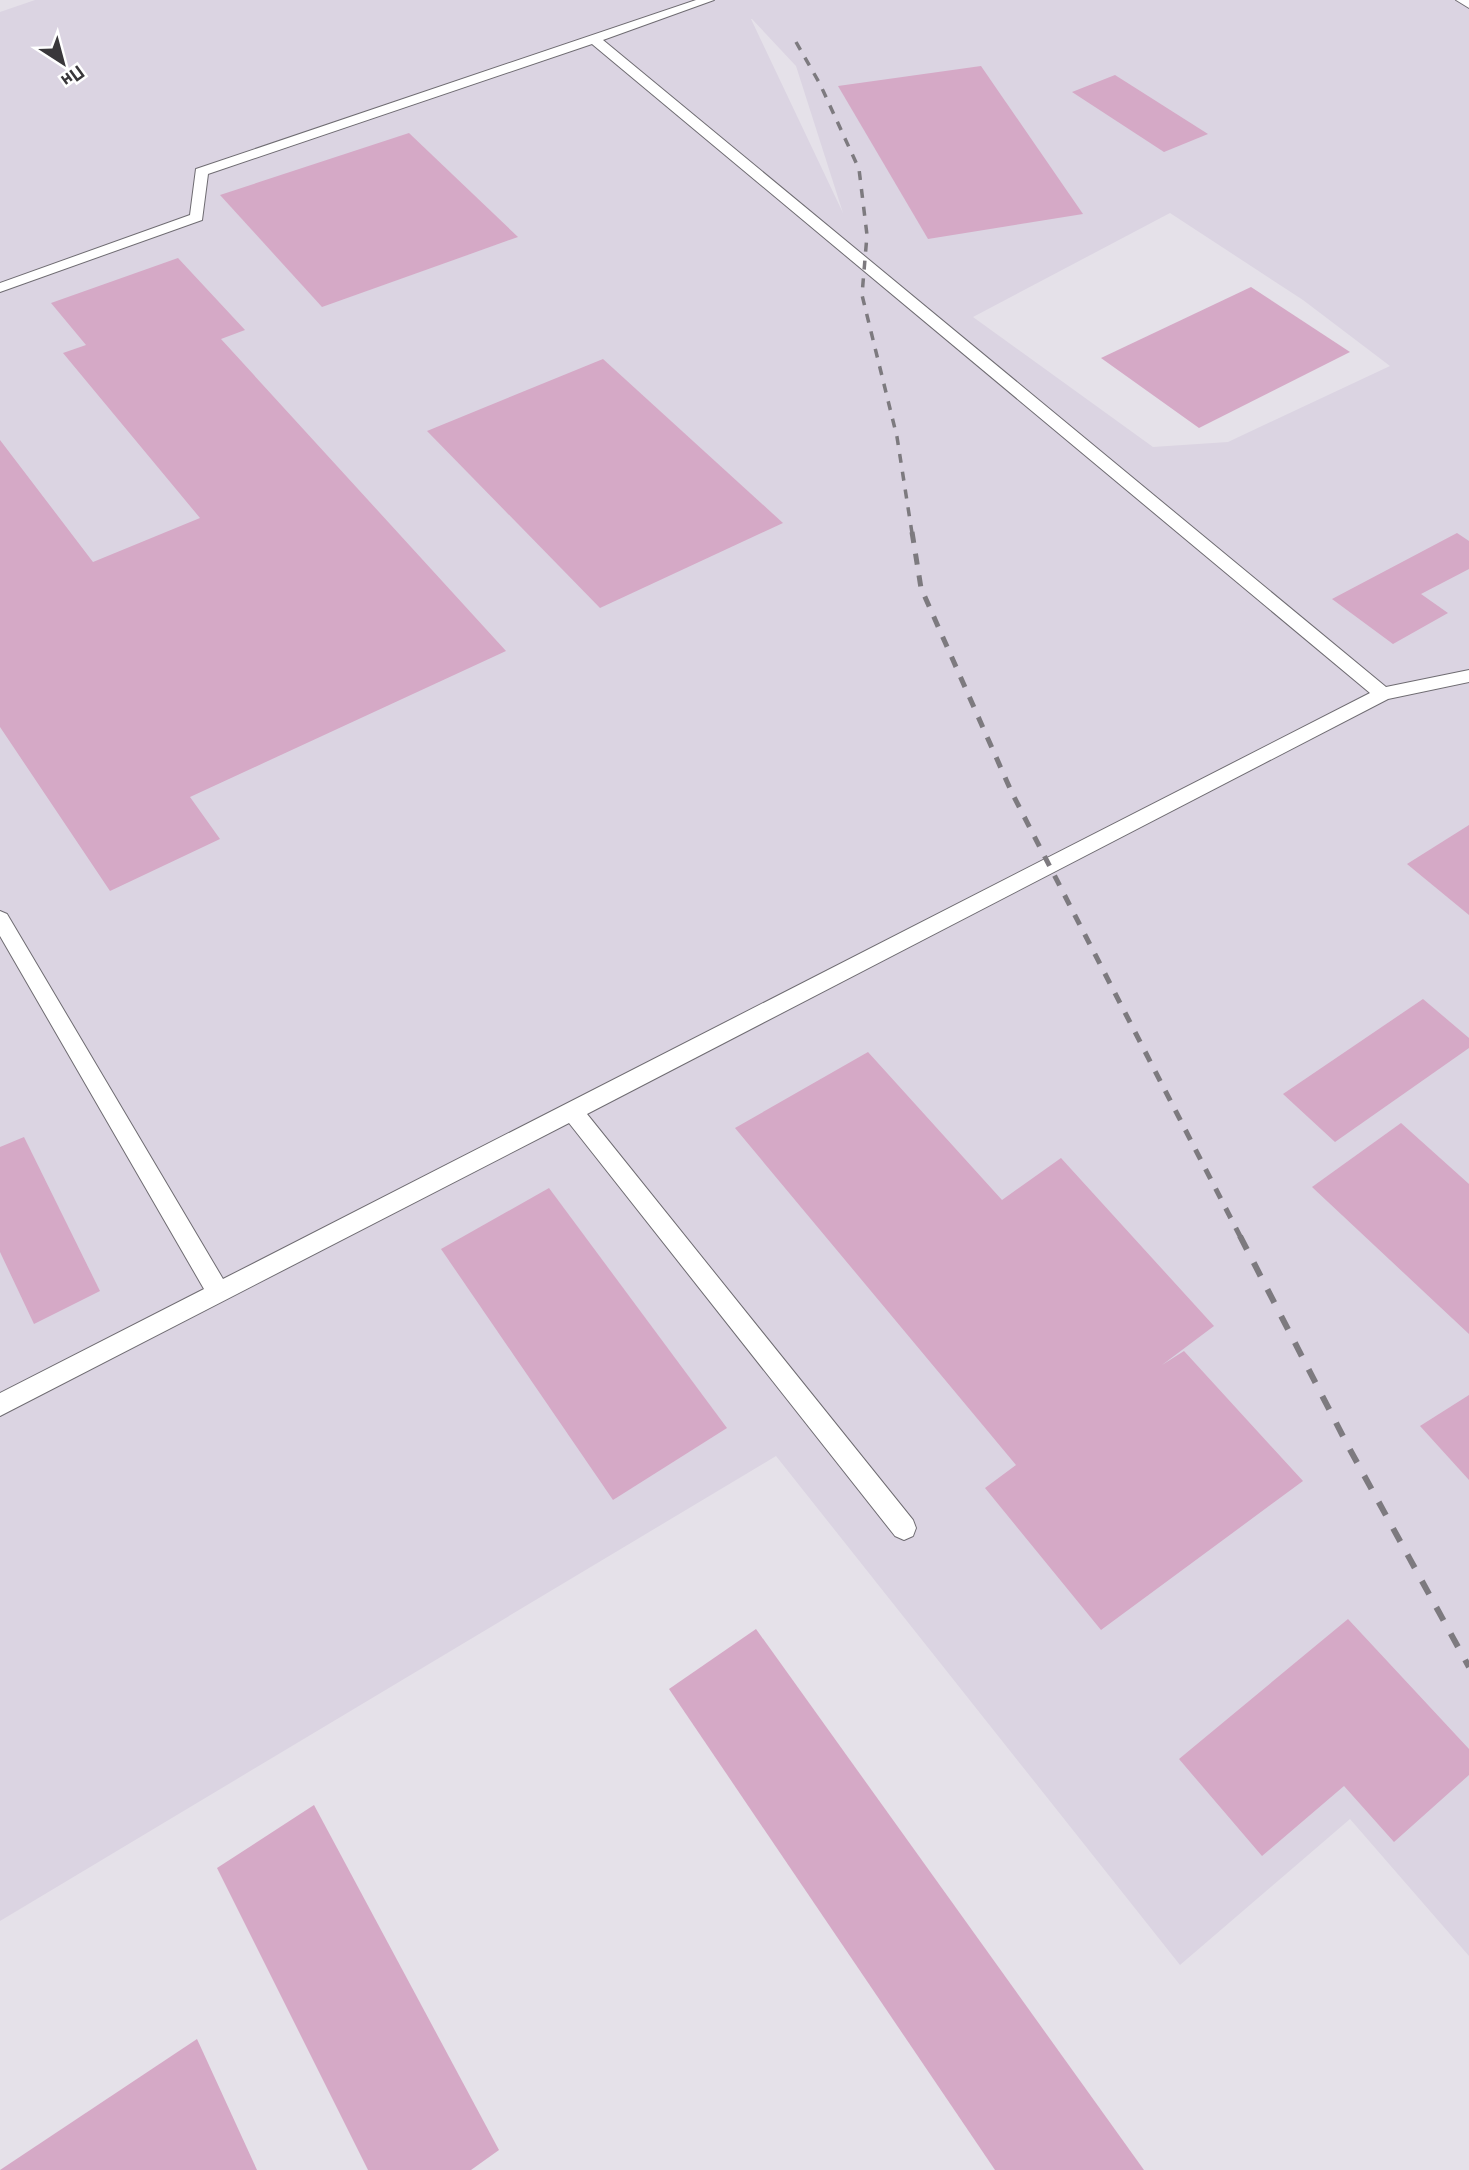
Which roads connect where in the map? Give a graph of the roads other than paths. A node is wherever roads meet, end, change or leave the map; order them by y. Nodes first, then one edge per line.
1 (708, 0) edge
2 (1462, 0) edge
3 (1469, 4) edge
4 (594, 38) junction
5 (0, 288) edge
6 (1469, 676) edge
7 (1383, 694) junction
8 (0, 919) edge
9 (572, 1111) junction
10 (219, 1293) junction
11 (0, 1405) edge
12 (904, 1528) dead end

1 - 4 lane
2 - 3 lane
4 - 5 lane
4 - 7 lane
6 - 7 lane
7 - 9 lane
8 - 10 lane
9 - 10 lane
9 - 12 lane
10 - 11 lane

